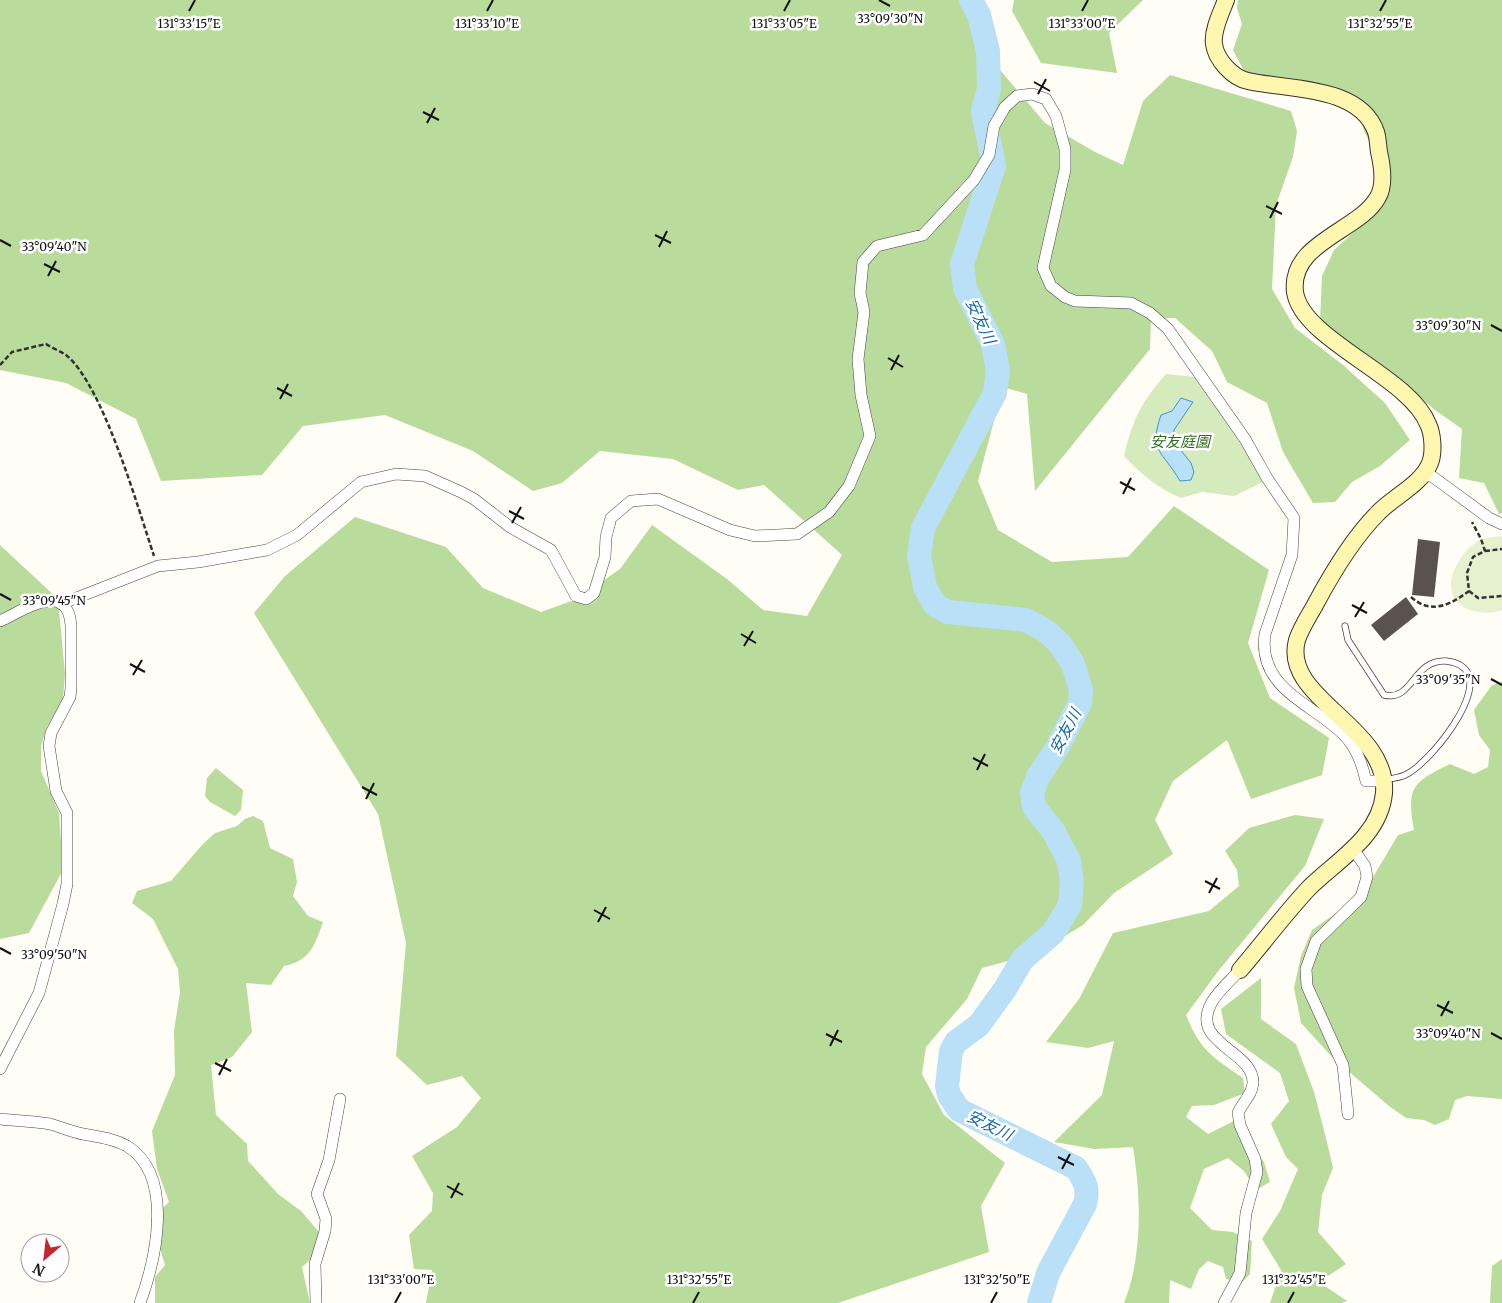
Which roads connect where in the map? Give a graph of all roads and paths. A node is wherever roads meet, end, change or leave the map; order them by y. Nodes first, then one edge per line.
1 (1226, 0) edge
2 (0, 365) edge
3 (1423, 474) junction
4 (1502, 524) edge
5 (1481, 539) dead end
6 (1502, 550) edge
7 (1485, 552) junction
8 (158, 566) junction
9 (1469, 591) junction
10 (1502, 596) edge
11 (1411, 597) dead end
12 (61, 604) junction
13 (0, 621) edge
14 (1345, 626) dead end
15 (1383, 781) junction
16 (1353, 849) junction
17 (1240, 970) joint
18 (0, 1069) edge
19 (340, 1099) dead end
20 (1348, 1114) dead end
21 (0, 1119) edge
22 (140, 1303) edge
23 (316, 1303) edge
24 (1224, 1303) edge

1 - 3 street
2 - 8 path
3 - 4 street
3 - 15 street
5 - 7 path
6 - 7 path
7 - 9 path
8 - 12 street
8 - 15 street
9 - 10 path
9 - 11 path
12 - 13 street
12 - 18 street
14 - 15 lane
15 - 16 street
16 - 17 street
16 - 20 street
17 - 24 street
19 - 23 street
21 - 22 street

